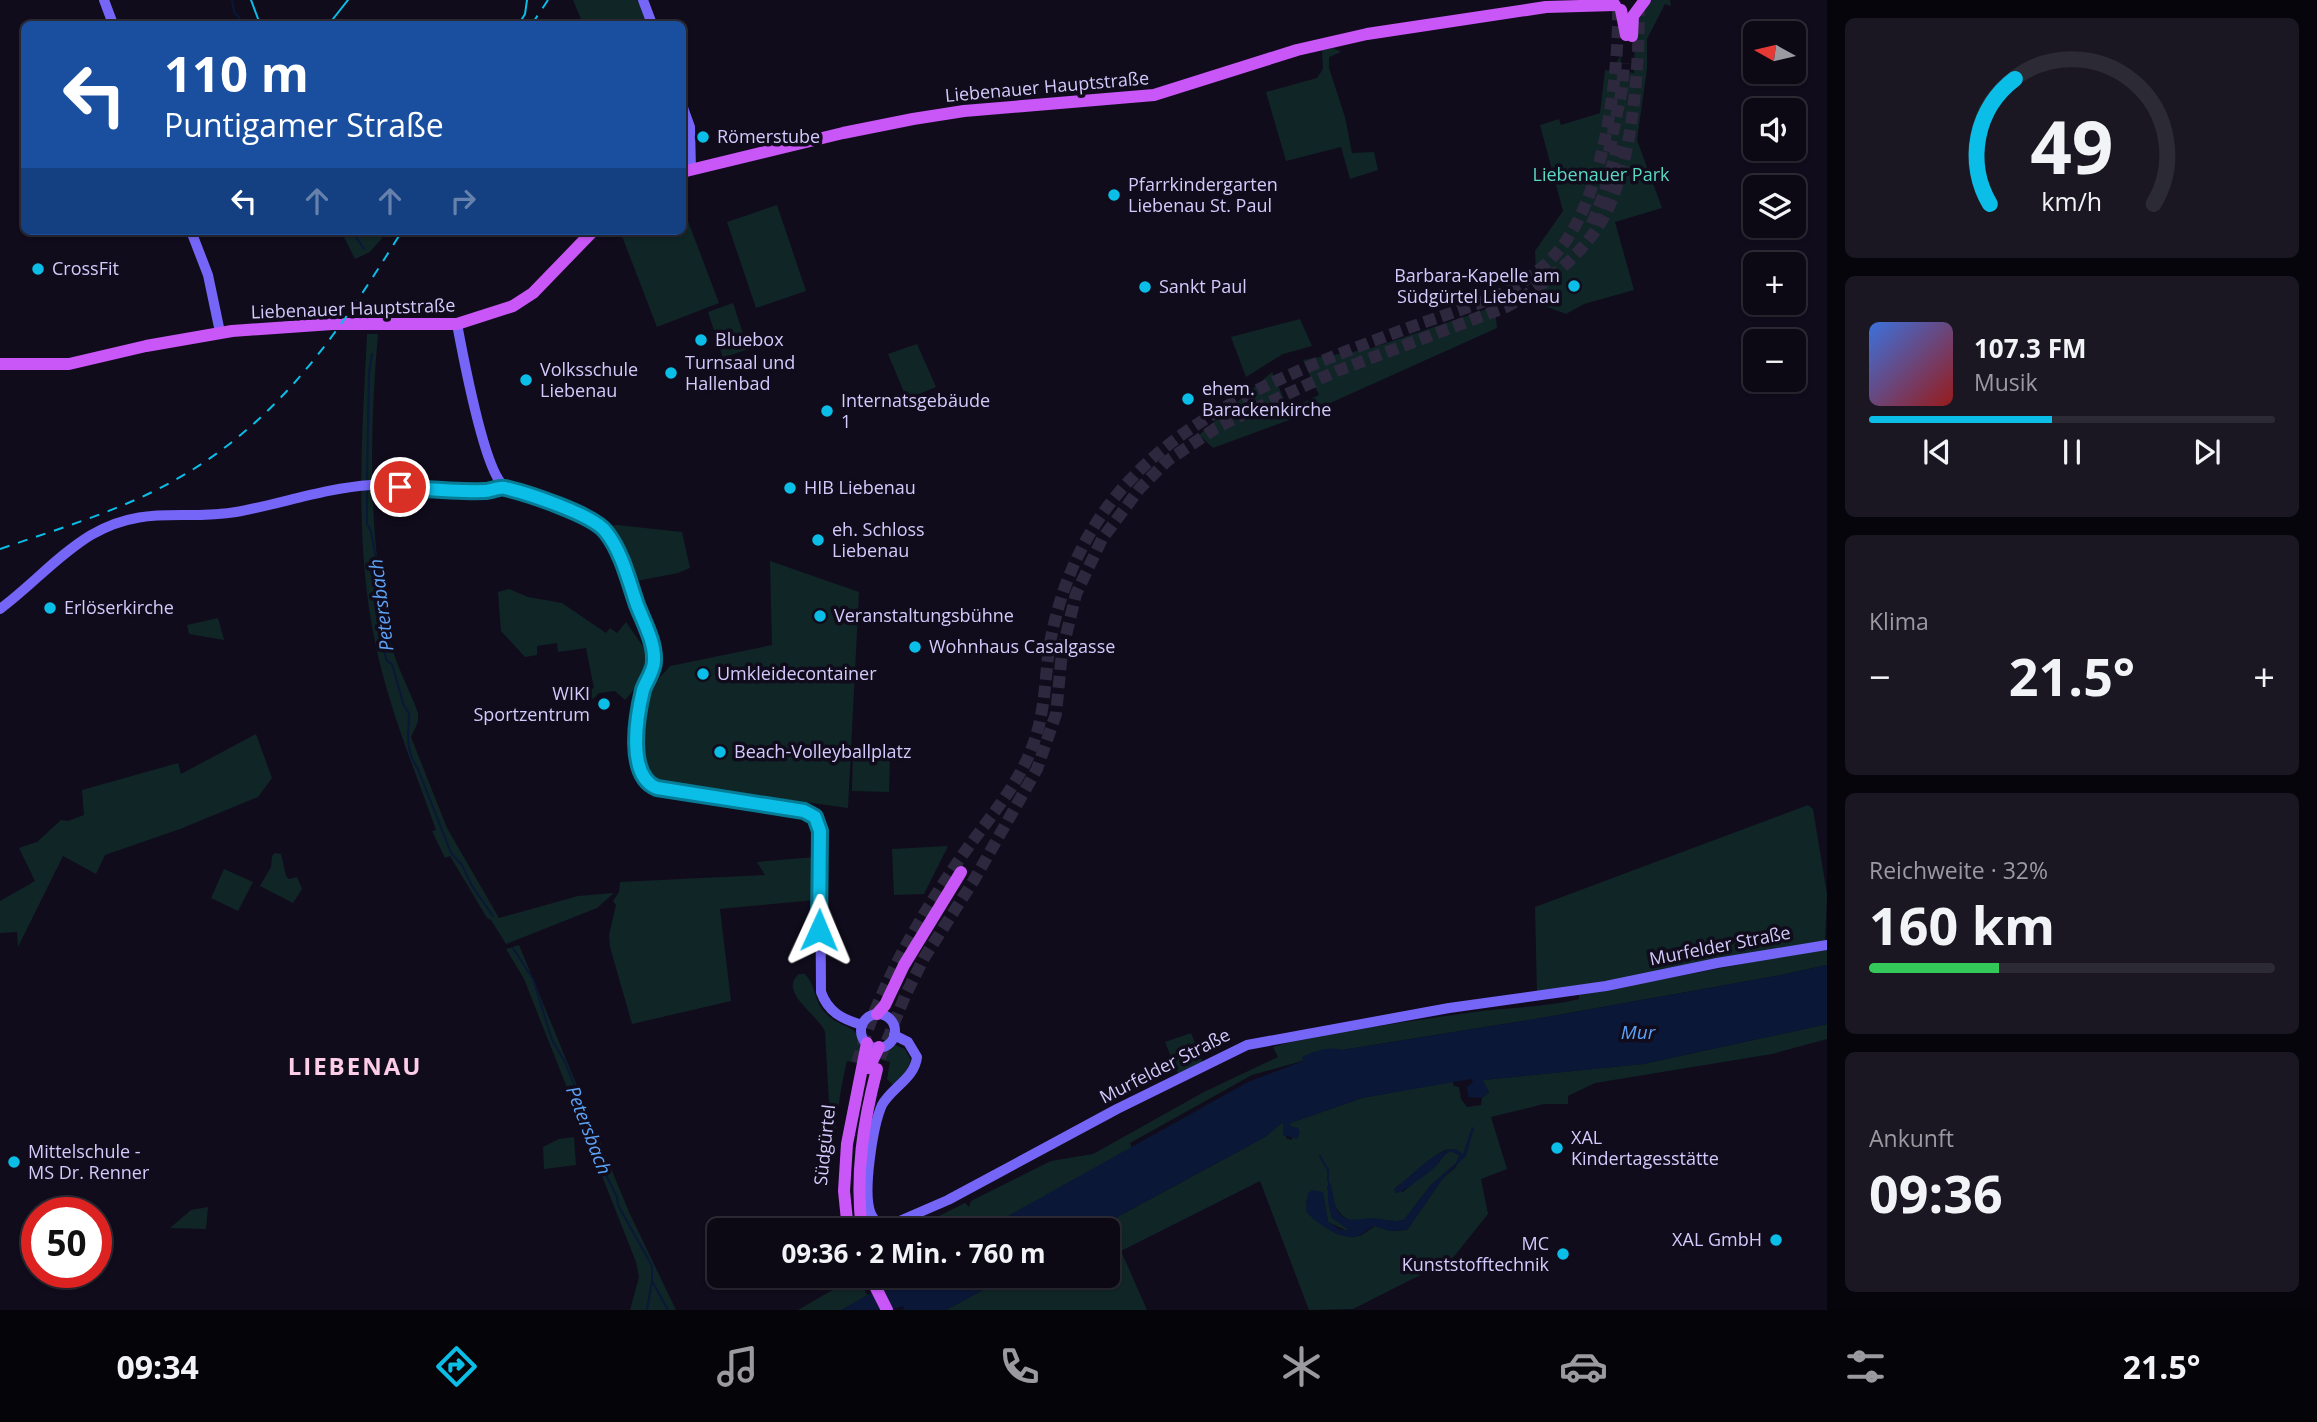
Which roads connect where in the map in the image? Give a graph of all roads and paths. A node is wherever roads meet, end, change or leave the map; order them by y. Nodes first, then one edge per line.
1 (104, 0) edge
2 (643, 0) edge
3 (1583, 2) edge
4 (1616, 5) edge
5 (1641, 5) edge
6 (112, 21) edge
7 (651, 21) edge
8 (686, 116) edge
9 (687, 171) edge
10 (193, 235) edge
11 (589, 235) edge
12 (457, 324) junction
13 (220, 332) junction
14 (0, 364) edge
15 (503, 487) junction
16 (0, 609) edge
17 (964, 874) dead end
18 (1827, 945) edge
19 (883, 1016) junction
20 (862, 1026) junction
21 (894, 1035) junction
22 (873, 1045) junction
23 (857, 1063) tunnel mouth
24 (877, 1069) tunnel mouth
25 (840, 1218) edge
26 (847, 1218) edge
27 (854, 1218) edge
28 (861, 1218) edge
29 (871, 1288) edge
30 (874, 1288) edge
31 (879, 1310) edge
32 (887, 1310) edge

1 - 6 street
2 - 7 street
3 - 4 main road, Liebenauer Hauptstraße
3 - 9 main road, Liebenauer Hauptstraße
4 - 5 main road, Liebenauer Hauptstraße
4 - 5 main road
8 - 9 street
10 - 13 street
11 - 12 main road, Liebenauer Hauptstraße
12 - 13 main road, Liebenauer Hauptstraße
12 - 15 street
13 - 14 main road, Liebenauer Hauptstraße
15 - 16 street
15 - 20 street
17 - 19 main road
18 - 21 street, Murfelder Straße
19 - 20 street
19 - 21 street
20 - 22 street
21 - 22 street
22 - 26 main road
22 - 27 main road
23 - 25 main road, Südgürtel
24 - 28 main road, Südgürtel
29 - 31 main road
30 - 32 main road

